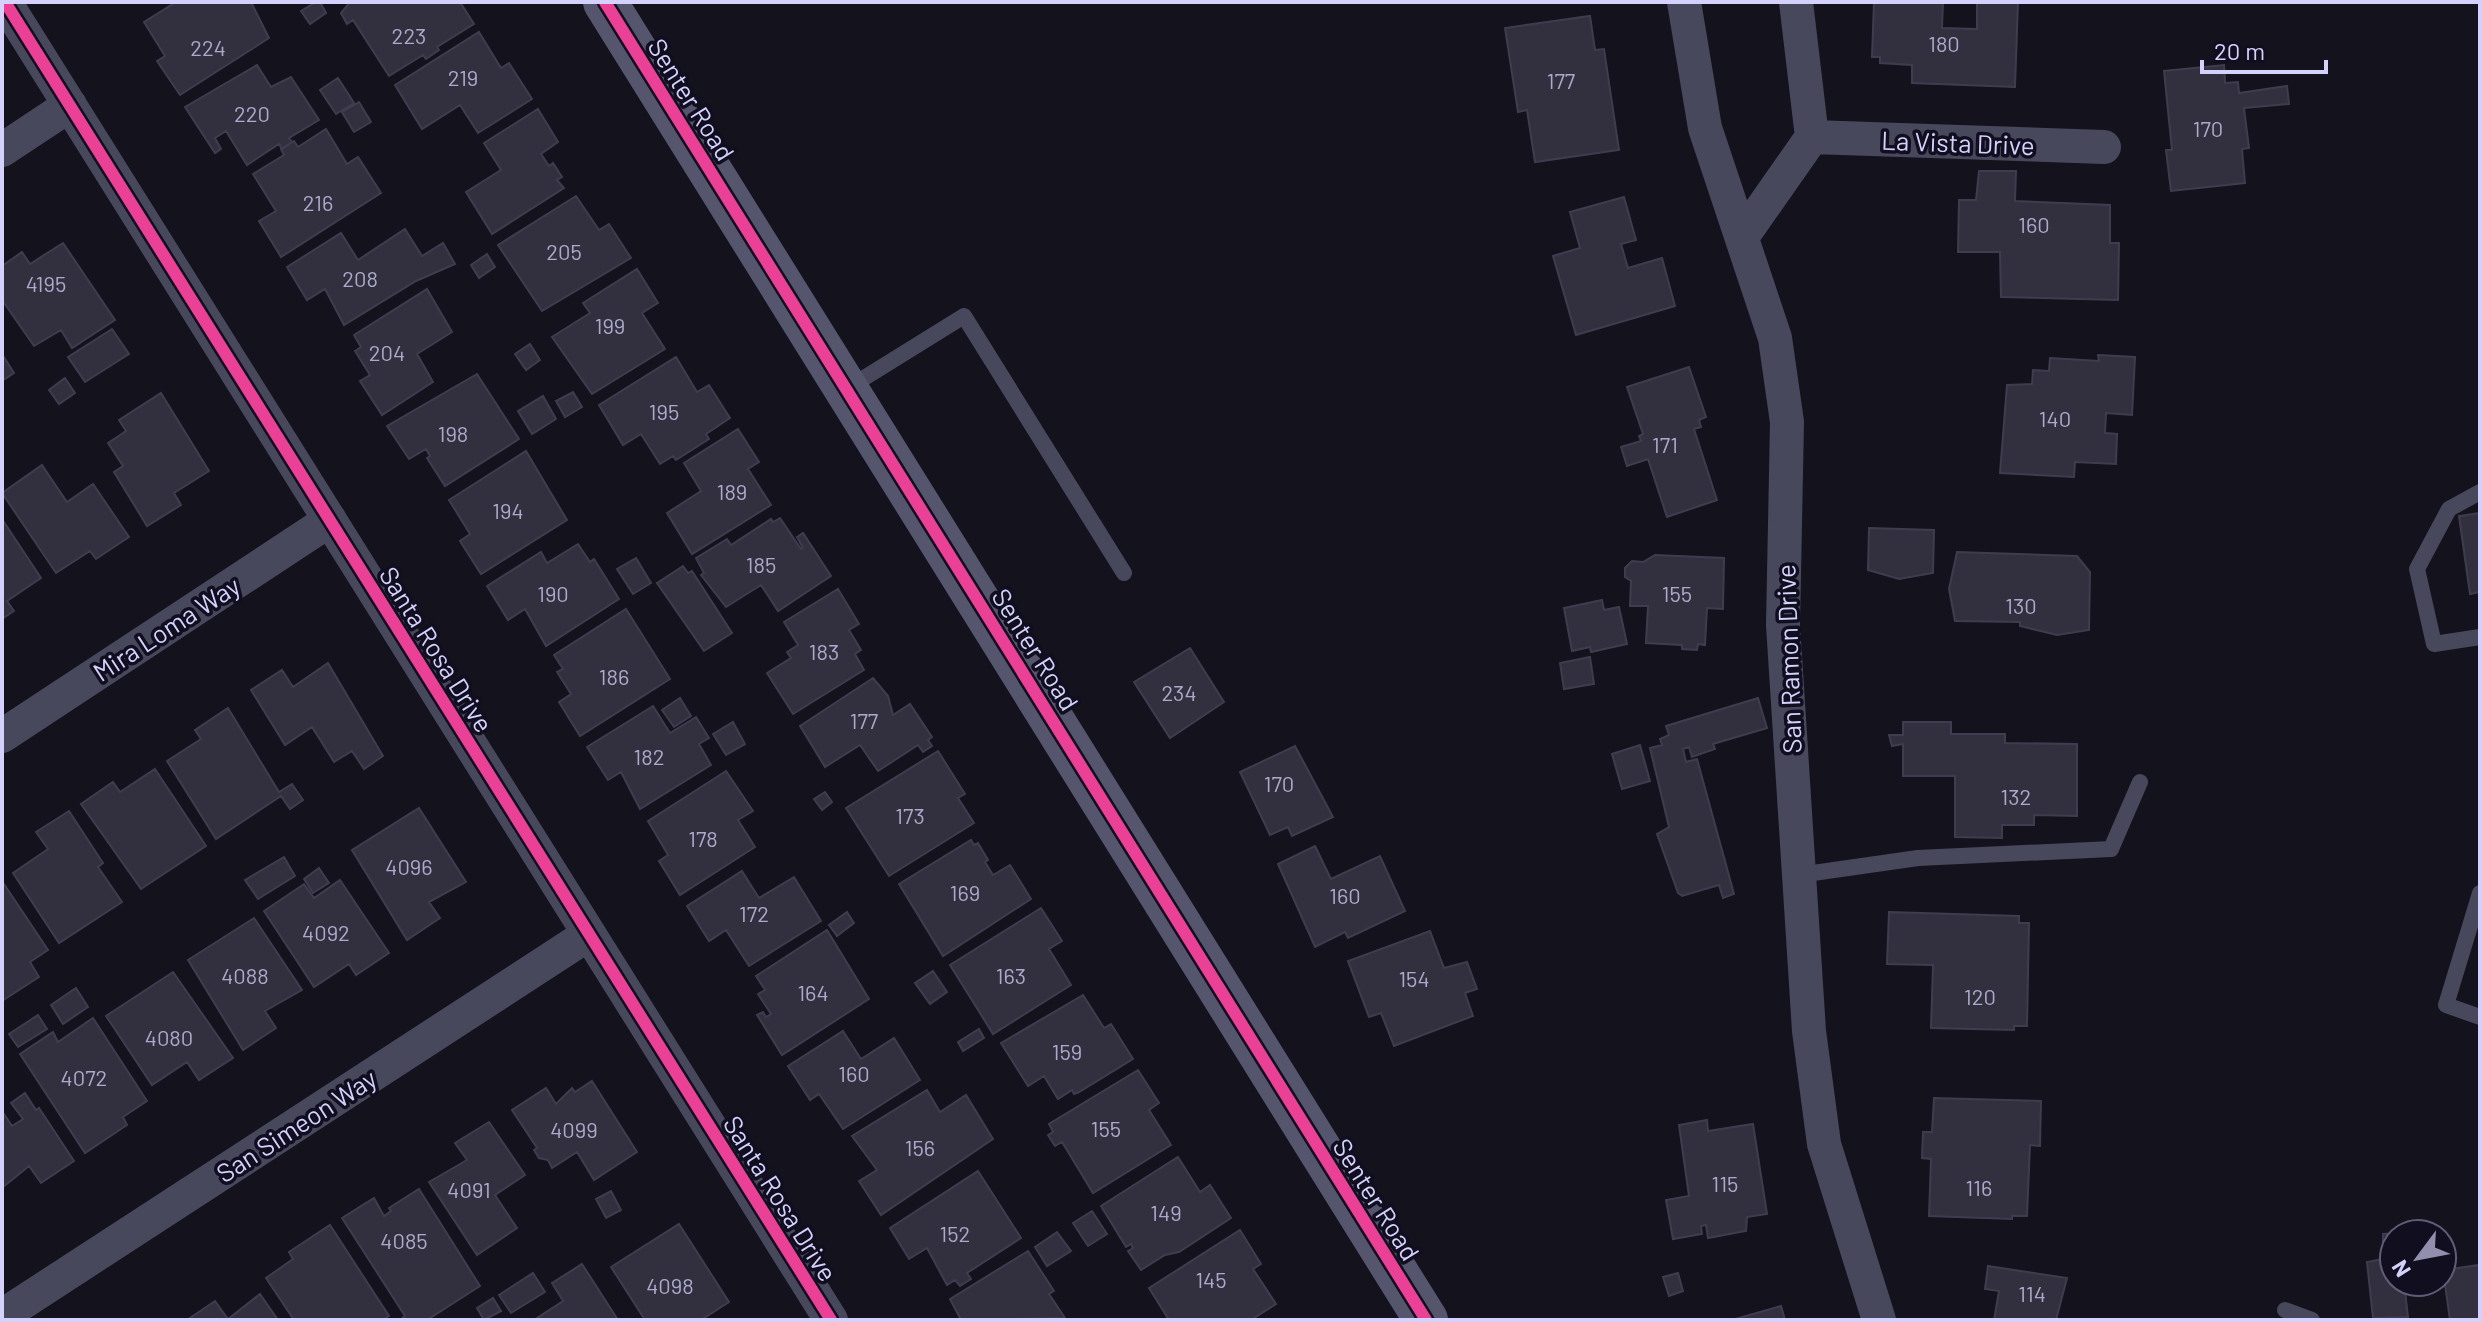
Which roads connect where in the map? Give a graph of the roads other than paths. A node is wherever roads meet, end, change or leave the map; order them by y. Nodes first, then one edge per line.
1 (5, 2) edge
2 (605, 2) edge
3 (1684, 2) edge
4 (1796, 2) edge
5 (70, 105) junction
6 (1812, 137) junction
7 (2104, 147) dead end
8 (2, 150) edge
9 (1742, 237) junction
10 (848, 388) junction
11 (2480, 492) edge
12 (330, 520) junction
13 (1124, 573) dead end
14 (2480, 637) edge
15 (2, 736) edge
16 (2140, 782) dead end
17 (1799, 875) junction
18 (2480, 893) edge
19 (589, 934) junction
20 (2480, 1017) edge
21 (2285, 1310) dead end
22 (2, 1316) edge
23 (831, 1320) edge
24 (1426, 1320) edge
25 (1879, 1320) edge
26 (2312, 1320) edge

1 - 5 street, Santa Rosa Drive
2 - 10 main road, Senter Road
3 - 9 street, San Ramon Drive
4 - 6 street
5 - 8 street
5 - 12 street, Santa Rosa Drive
6 - 7 street, La Vista Drive
6 - 9 street
9 - 17 street, San Ramon Drive
10 - 13 lane
10 - 24 main road, Senter Road
11 - 14 lane
12 - 15 street, Mira Loma Way
12 - 19 street, Santa Rosa Drive
16 - 17 lane
17 - 25 street, San Ramon Drive
18 - 20 lane
19 - 22 street, San Simeon Way
19 - 23 street, Santa Rosa Drive
21 - 26 lane

